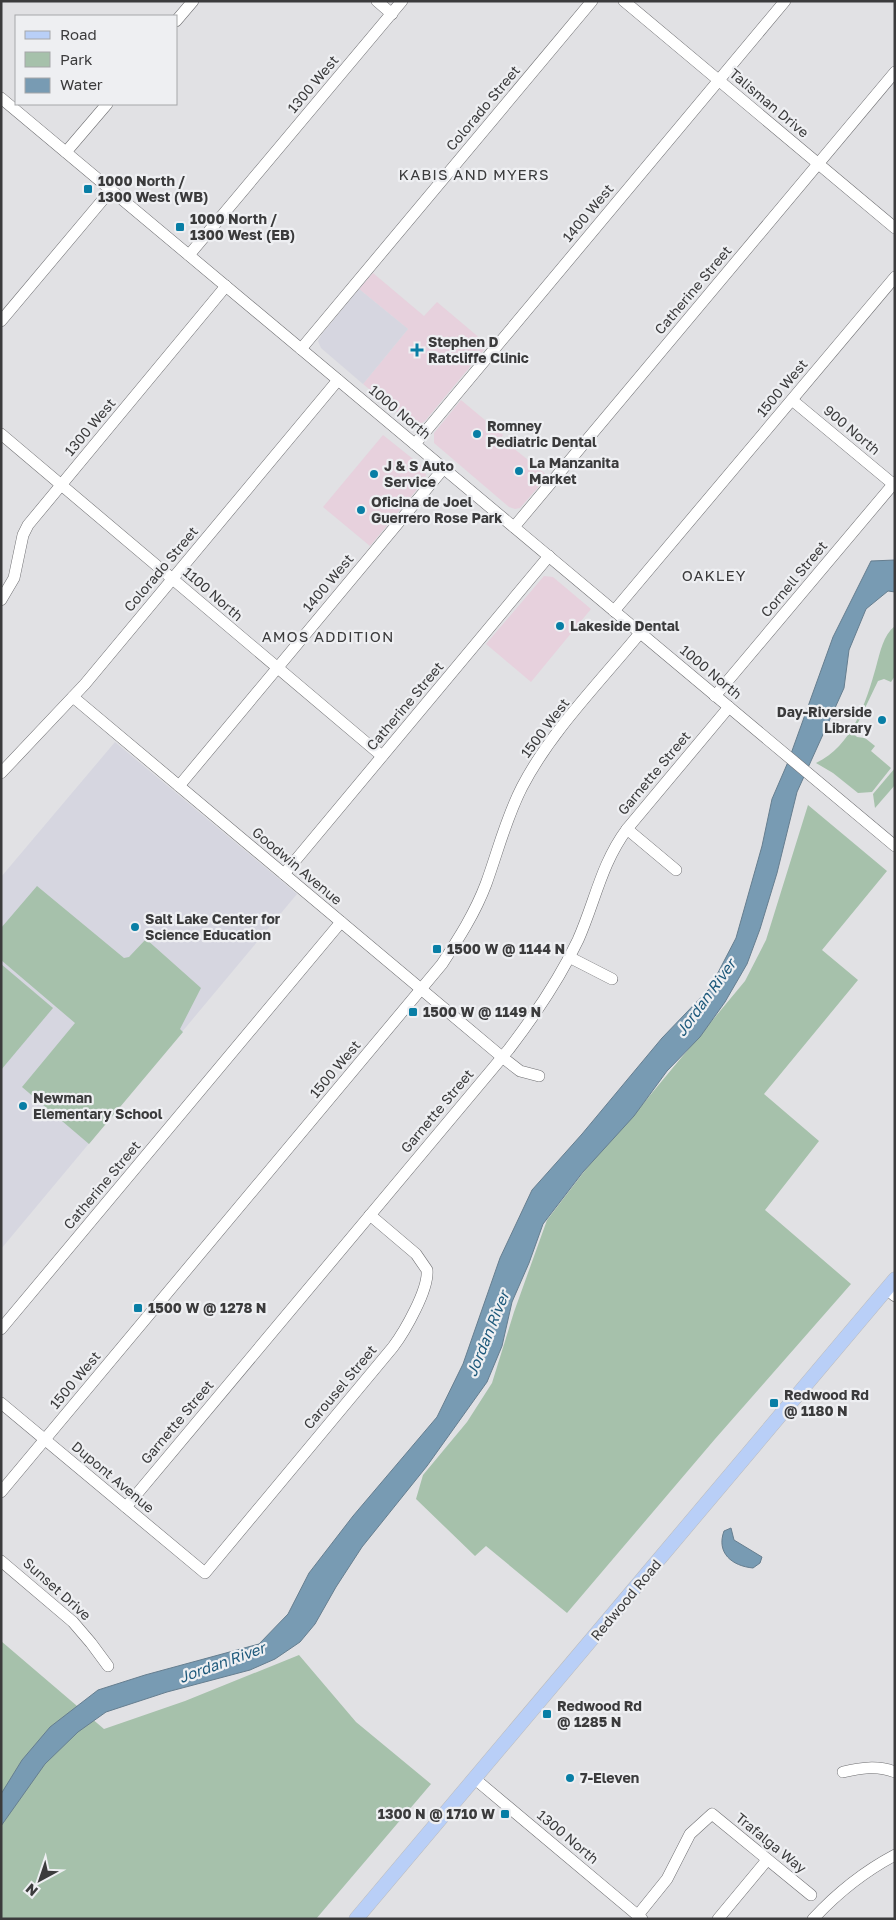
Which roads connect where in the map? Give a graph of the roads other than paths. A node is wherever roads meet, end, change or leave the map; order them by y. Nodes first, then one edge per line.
1 (193, 1) edge
2 (377, 1) edge
3 (402, 1) edge
4 (592, 1) edge
5 (624, 1) edge
6 (785, 1) edge
7 (392, 14) junction
8 (178, 19) edge
9 (895, 72) edge
10 (719, 81) junction
11 (1, 98) edge
12 (106, 105) edge
13 (66, 152) junction
14 (818, 164) junction
15 (111, 190) junction
16 (895, 228) edge
17 (189, 255) junction
18 (895, 277) edge
19 (226, 286) junction
20 (1, 321) edge
21 (301, 349) junction
22 (338, 380) junction
23 (792, 400) junction
24 (1, 434) edge
25 (415, 444) junction
26 (444, 468) junction
27 (894, 483) edge
28 (62, 485) junction
29 (514, 527) junction
30 (549, 556) junction
31 (172, 579) junction
32 (1, 600) edge
33 (614, 611) junction
34 (640, 633) junction
35 (277, 668) junction
36 (716, 696) junction
37 (73, 697) junction
38 (729, 707) junction
39 (382, 756) junction
40 (1, 773) edge
41 (179, 786) junction
42 (627, 830) junction
43 (895, 846) edge
44 (676, 870) dead end
45 (284, 874) junction
46 (341, 922) junction
47 (569, 957) junction
48 (612, 979) dead end
49 (421, 989) junction
50 (502, 1057) junction
51 (539, 1076) dead end
52 (370, 1215) junction
53 (892, 1288) edge
54 (1, 1329) edge
55 (1, 1403) edge
56 (45, 1439) junction
57 (1, 1492) edge
58 (126, 1507) junction
59 (1, 1561) edge
60 (205, 1573) joint
61 (108, 1666) dead end
62 (843, 1772) dead end
63 (895, 1772) edge
64 (475, 1778) junction
65 (895, 1855) edge
66 (767, 1860) junction
67 (811, 1895) dead end
68 (640, 1917) edge
69 (356, 1919) edge
70 (718, 1919) edge
71 (813, 1919) edge

1 - 8 street
2 - 7 street
3 - 7 street, 1300 West
4 - 21 street, Colorado Street
5 - 10 street, Talisman Drive
6 - 10 street, 1400 West
7 - 17 street, 1300 West
9 - 14 street, Catherine Street
10 - 14 street, Talisman Drive
10 - 25 street, 1400 West
11 - 13 street, 1000 North
12 - 13 street
13 - 15 street, 1000 North
14 - 16 street, Talisman Drive
14 - 29 street, Catherine Street
15 - 17 street, 1000 North
15 - 20 street
17 - 19 street, 1000 North
18 - 23 street, 1500 West
19 - 21 street, 1000 North
19 - 28 street, 1300 West
21 - 22 street, 1000 North
22 - 25 street, 1000 North
22 - 31 street, Colorado Street
23 - 27 street, 900 North
23 - 33 street, 1500 West
24 - 28 street, 1100 North
25 - 26 street, 1000 North
26 - 29 street, 1000 North
26 - 35 street, 1400 West
27 - 36 street, Cornell Street
28 - 31 street, 1100 North
28 - 32 street, 1300 West
29 - 30 street, 1000 North
30 - 33 street, 1000 North
30 - 39 street, Catherine Street
31 - 35 street, 1100 North
31 - 37 street, Colorado Street
33 - 34 street, 1000 North
34 - 36 street, 1000 North
34 - 49 street, 1500 West
35 - 39 street, 1100 North
35 - 41 street, 1400 West
36 - 38 street, 1000 North
37 - 40 street, Colorado Street
37 - 41 street, Goodwin Avenue
38 - 42 street, Garnette Street
38 - 43 street, 1000 North
39 - 45 street, Catherine Street
41 - 45 street, Goodwin Avenue
42 - 44 street
42 - 47 street, Garnette Street
45 - 46 street, Goodwin Avenue
46 - 49 street, Goodwin Avenue
46 - 54 street, Catherine Street
47 - 48 street
47 - 50 street, Garnette Street
49 - 50 street, Goodwin Avenue
49 - 56 street, 1500 West
50 - 51 street, Goodwin Avenue
50 - 52 street, Garnette Street
52 - 58 street, Garnette Street
52 - 60 street, Carousel Street
53 - 64 main road, Redwood Road
55 - 56 street, Dupont Avenue
56 - 57 street, 1500 West
56 - 58 street, Dupont Avenue
58 - 60 street, Dupont Avenue
59 - 61 street, Sunset Drive
62 - 63 street
64 - 68 street, 1300 North
64 - 69 main road, Redwood Road
65 - 71 street
66 - 67 street, Trafalga Way
66 - 68 street, Trafalga Way
66 - 70 street

